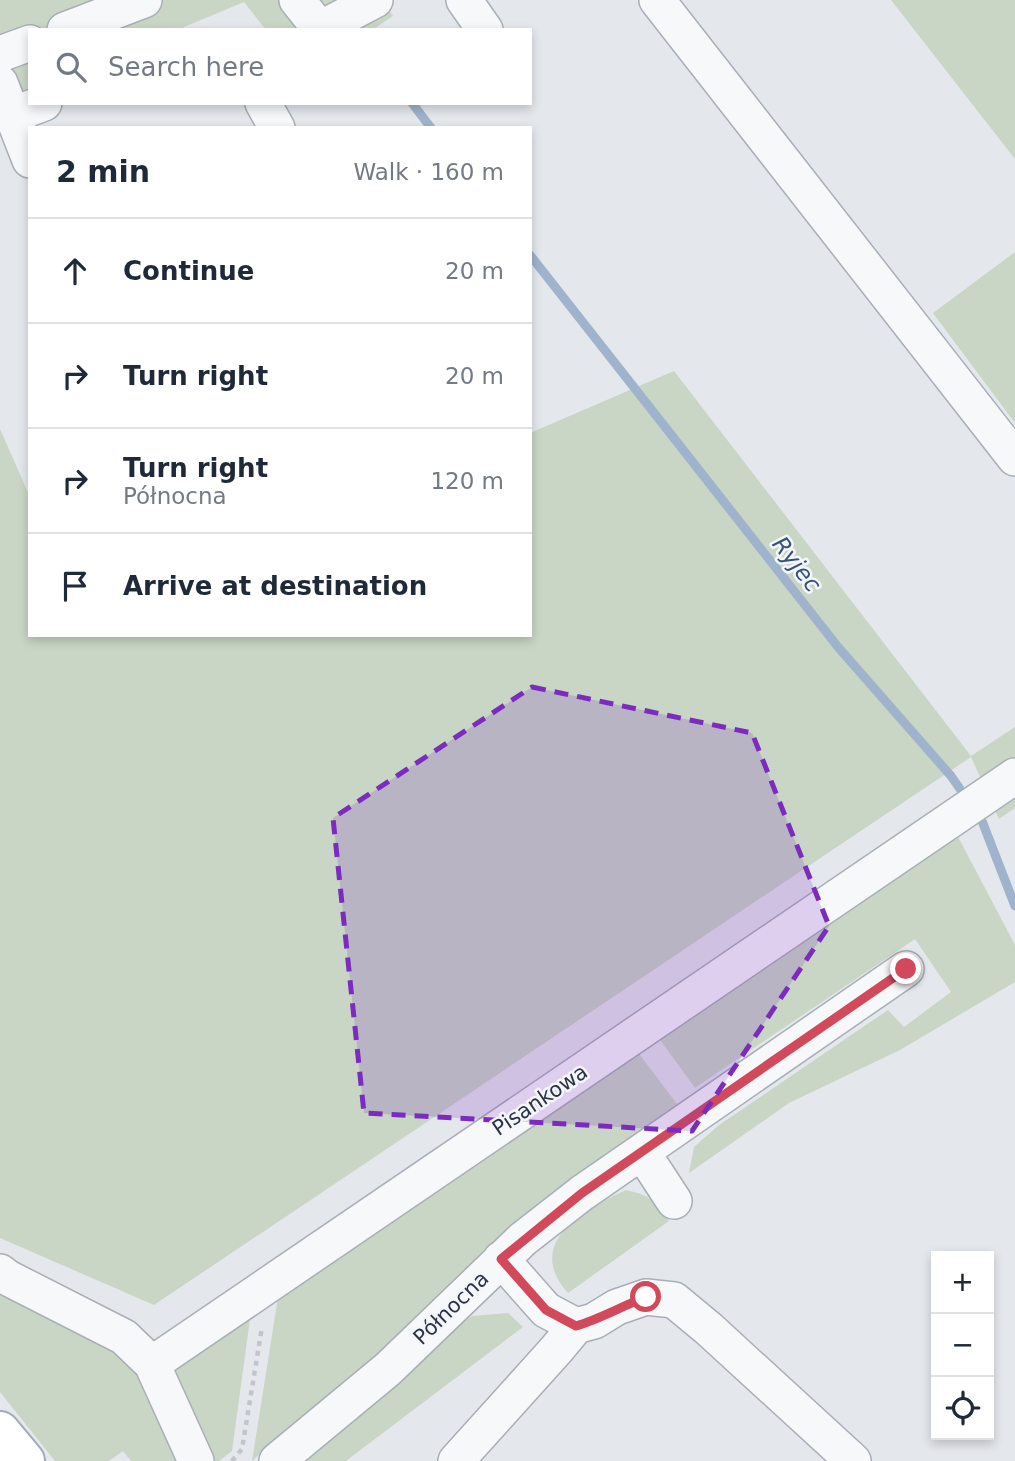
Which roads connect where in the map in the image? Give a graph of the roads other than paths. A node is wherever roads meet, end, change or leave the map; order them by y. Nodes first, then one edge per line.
1 (144, 0) edge
2 (297, 0) edge
3 (464, 0) edge
4 (657, 0) edge
5 (354, 12) edge
6 (63, 19) edge
7 (319, 28) edge
8 (322, 28) edge
9 (484, 28) edge
10 (28, 44) edge
11 (0, 54) edge
12 (0, 83) edge
13 (39, 105) edge
14 (264, 105) edge
15 (12, 115) junction
16 (276, 126) edge
17 (28, 155) edge
18 (1015, 458) edge
19 (1003, 784) edge
20 (906, 969) dead end
21 (642, 1152) junction
22 (674, 1201) dead end
23 (501, 1259) junction
24 (0, 1272) edge
25 (576, 1326) junction
26 (152, 1364) junction
27 (0, 1431) edge
28 (24, 1461) edge
29 (196, 1461) edge
30 (277, 1461) edge
31 (456, 1461) edge
32 (853, 1461) edge

1 - 6 street
2 - 7 street
3 - 9 street
4 - 18 street
5 - 8 street
10 - 11 street
12 - 15 street
13 - 15 street
14 - 16 street
15 - 17 street
19 - 26 street, Pisankowa
20 - 21 street, Północna
21 - 22 street
21 - 23 street, Północna
23 - 25 street
23 - 30 street, Północna
24 - 26 street
25 - 31 street
25 - 32 street
26 - 29 street
27 - 28 main road

